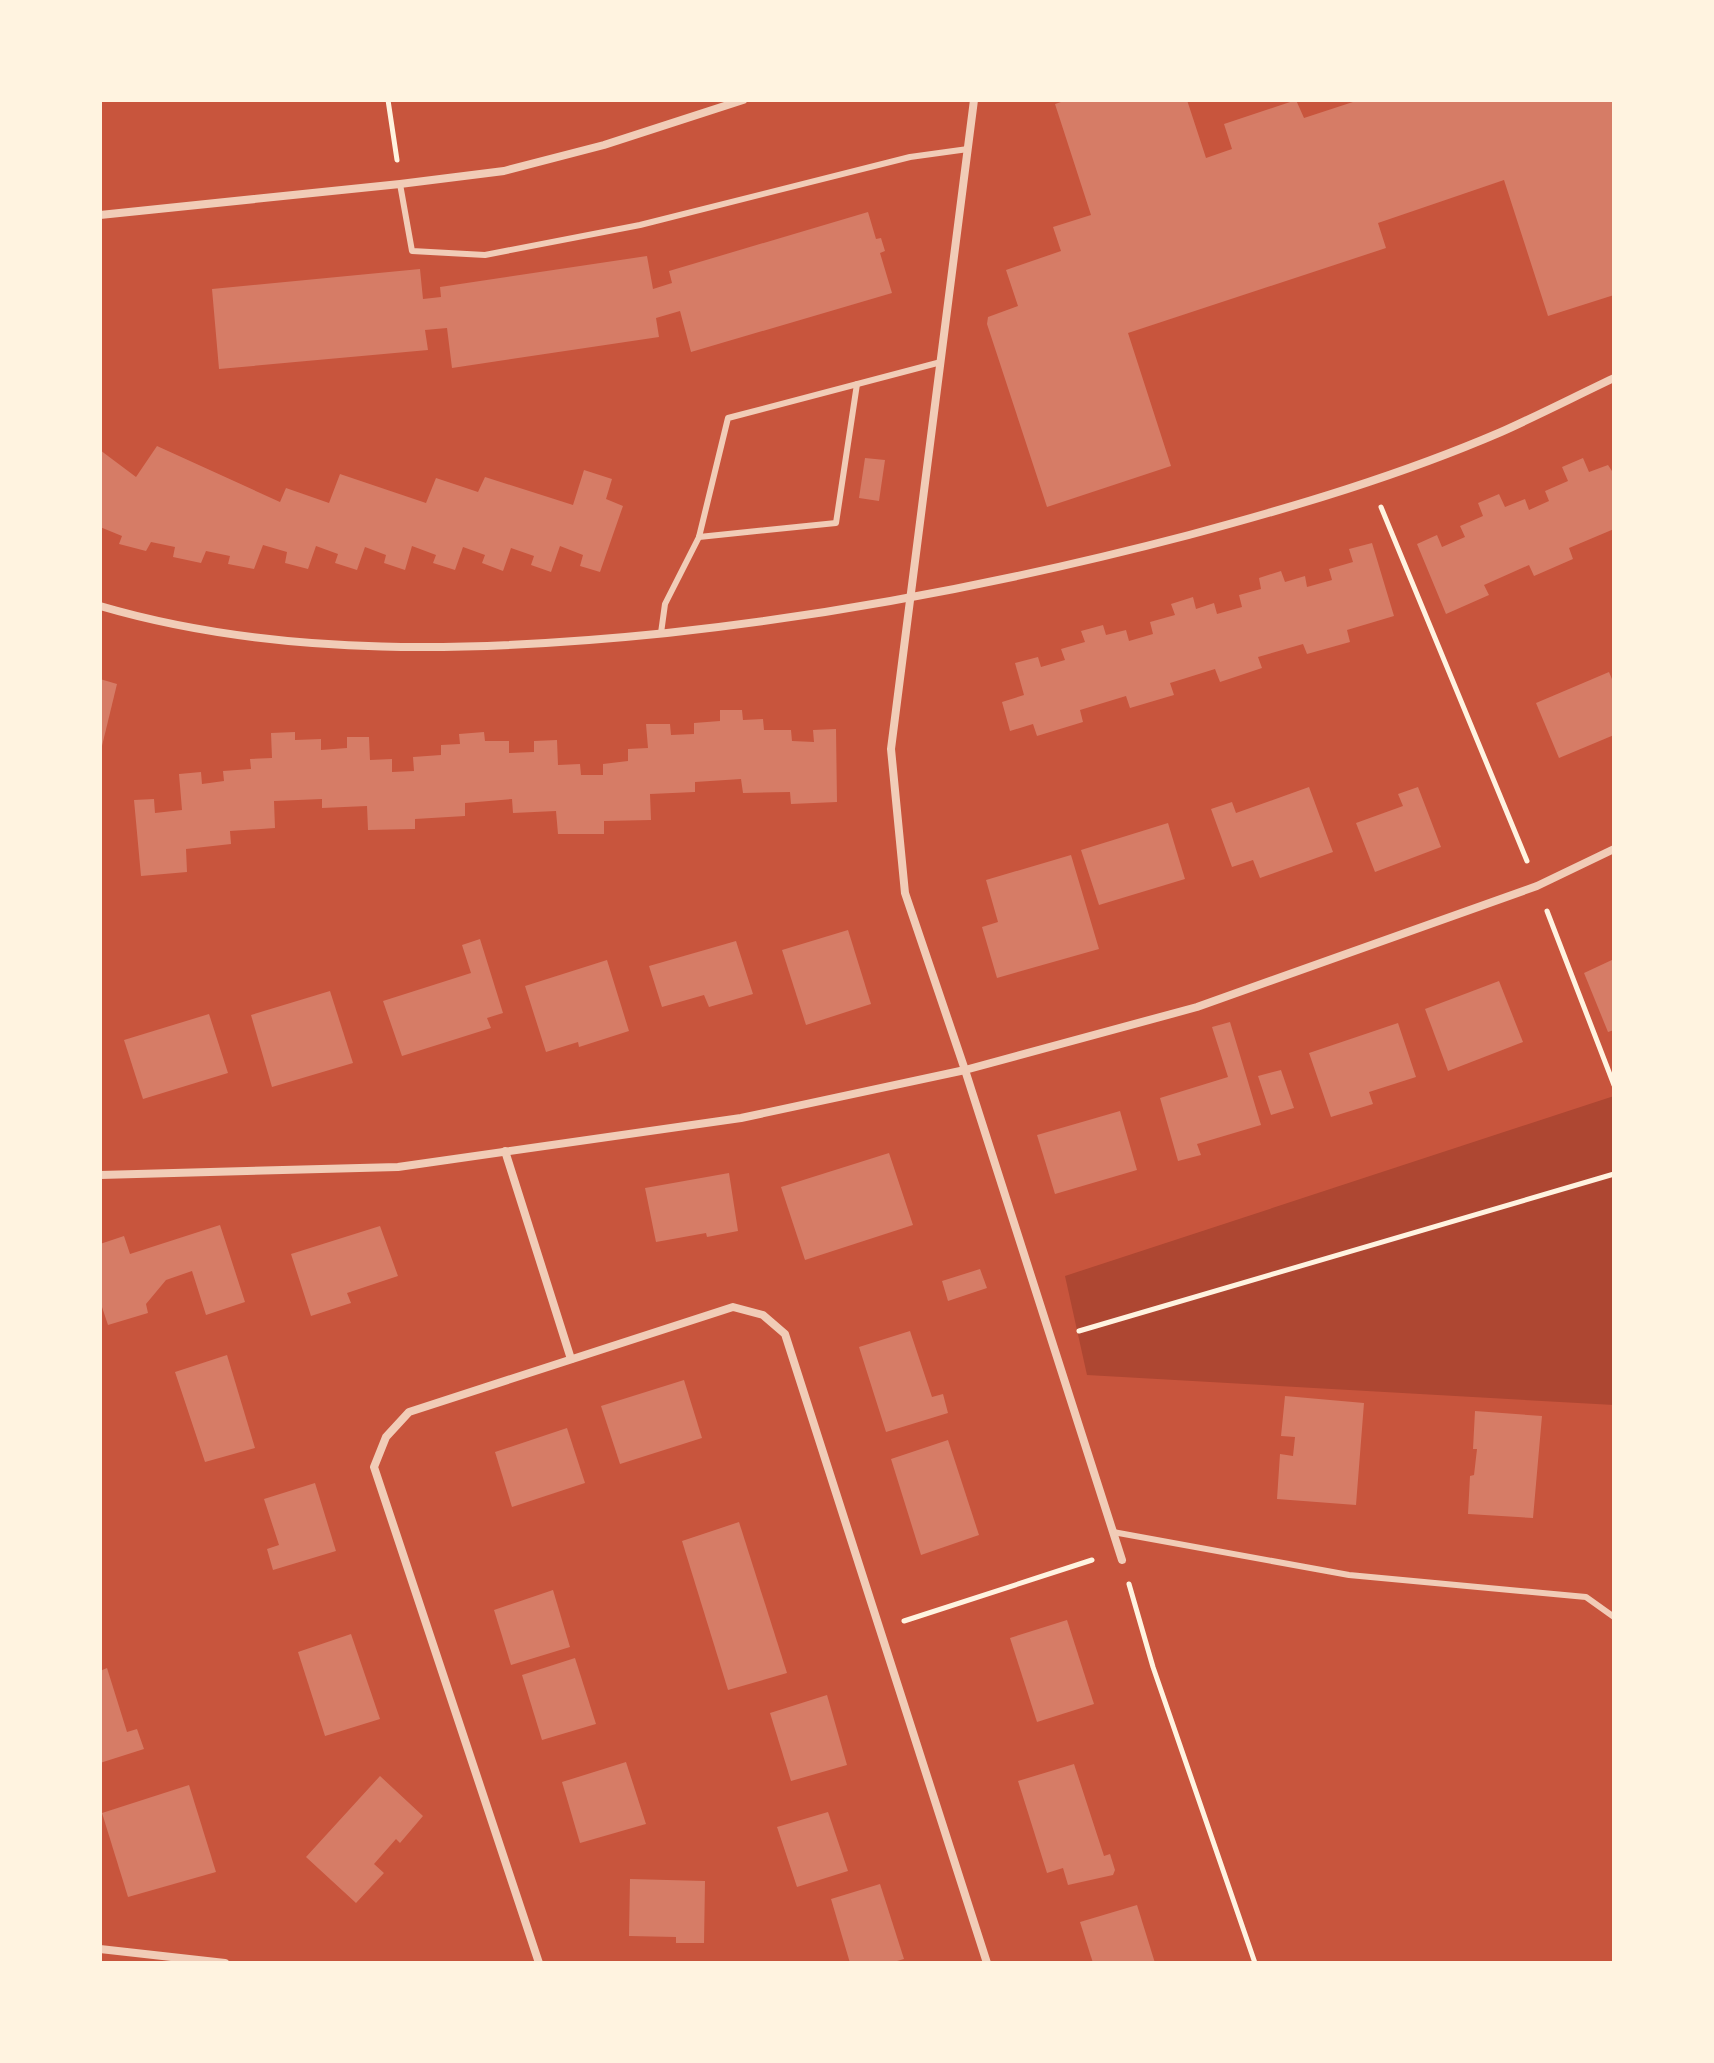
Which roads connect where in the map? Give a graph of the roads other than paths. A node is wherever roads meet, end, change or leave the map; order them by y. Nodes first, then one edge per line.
1 (743, 100) edge
2 (974, 100) edge
3 (968, 149) junction
4 (400, 184) junction
5 (100, 215) edge
6 (941, 362) junction
7 (1614, 378) edge
8 (857, 384) junction
9 (699, 537) junction
10 (911, 599) junction
11 (100, 606) edge
12 (661, 633) junction
13 (1614, 849) edge
14 (965, 1070) junction
15 (505, 1151) junction
16 (100, 1175) edge
17 (571, 1359) junction
18 (1113, 1532) junction
19 (1120, 1556) road end
20 (1614, 1617) edge
21 (100, 1949) edge
22 (225, 1963) edge
23 (539, 1963) edge
24 (987, 1963) edge

1 - 4 street
2 - 3 street
3 - 4 lane
3 - 6 street
4 - 5 street
6 - 8 lane
6 - 10 street
7 - 10 street
8 - 9 lane
8 - 9 lane
9 - 12 lane
10 - 12 street
10 - 14 street
11 - 12 street
13 - 14 street
14 - 15 street
14 - 18 street
15 - 16 street
15 - 17 street
17 - 23 street
17 - 24 street
18 - 19 street
18 - 20 lane
21 - 22 street

